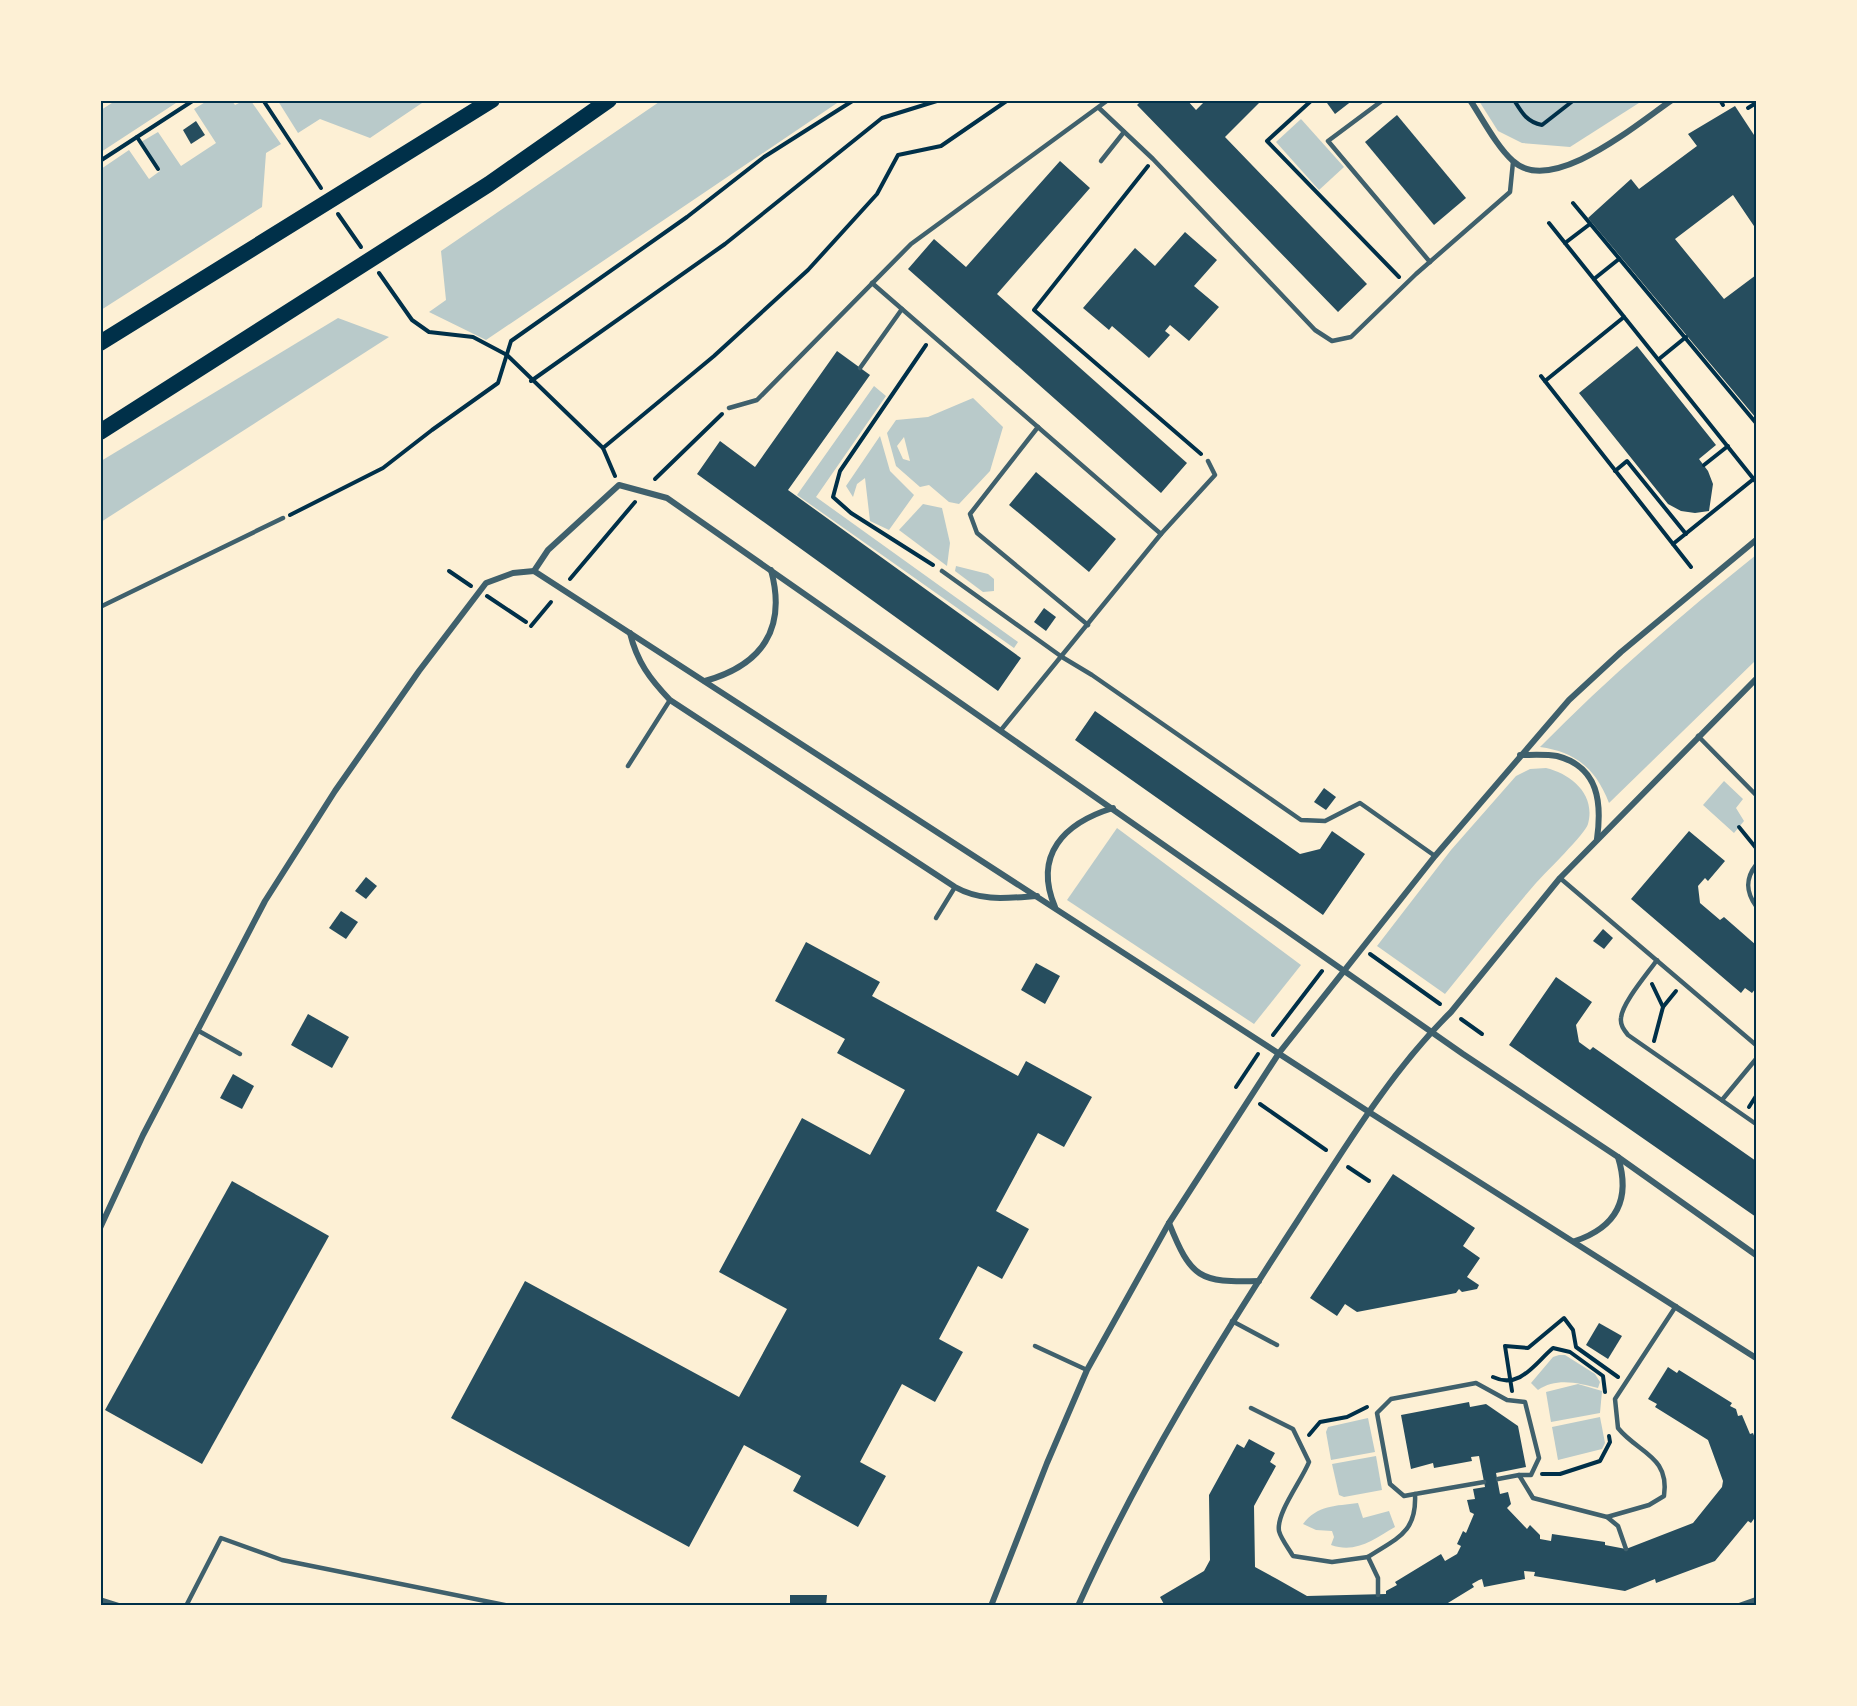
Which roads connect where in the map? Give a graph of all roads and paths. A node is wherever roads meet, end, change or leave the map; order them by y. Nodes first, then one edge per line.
1 (194, 100) edge
2 (263, 100) edge
3 (492, 100) edge
4 (609, 100) edge
5 (854, 100) edge
6 (940, 100) edge
7 (1008, 100) edge
8 (1108, 100) edge
9 (1312, 100) edge
10 (1383, 100) edge
11 (1470, 100) edge
12 (1514, 100) edge
13 (1574, 100) edge
14 (1672, 100) edge
15 (1756, 103) edge
16 (1099, 108) junction
17 (1748, 108) dead end
18 (1124, 132) junction
19 (137, 137) junction
20 (1153, 159) junction
21 (100, 161) edge
22 (1101, 161) dead end
23 (1514, 162) junction
24 (158, 169) dead end
25 (327, 196) dead end
26 (1573, 203) dead end
27 (333, 206) dead end
28 (1549, 223) dead end
29 (1590, 224) junction
30 (1565, 243) junction
31 (366, 254) dead end
32 (1620, 258) junction
33 (1430, 262) junction
34 (372, 263) dead end
35 (1594, 279) junction
36 (872, 283) junction
37 (1406, 284) junction
38 (902, 309) junction
39 (1624, 317) junction
40 (932, 336) junction
41 (1686, 337) junction
42 (100, 343) edge
43 (507, 355) junction
44 (1659, 359) junction
45 (860, 368) dead end
46 (1541, 376) dead end
47 (531, 381) junction
48 (1545, 381) junction
49 (729, 408) joint
50 (1756, 423) edge
51 (1038, 427) junction
52 (100, 432) edge
53 (1728, 446) junction
54 (603, 448) junction
55 (1208, 461) joint
56 (1704, 465) dead end
57 (1615, 471) junction
58 (655, 479) dead end
59 (1756, 480) edge
60 (619, 485) junction
61 (635, 502) dead end
62 (283, 518) joint
63 (1161, 534) junction
64 (1686, 534) junction
65 (1756, 540) edge
66 (1673, 544) junction
67 (1690, 567) dead end
68 (771, 570) junction
69 (534, 571) junction
70 (942, 571) joint
71 (570, 579) dead end
72 (551, 602) dead end
73 (100, 607) edge
74 (1088, 625) junction
75 (531, 626) dead end
76 (630, 633) junction
77 (1062, 657) junction
78 (1756, 679) edge
79 (705, 681) junction
80 (670, 700) junction
81 (1001, 730) junction
82 (1698, 736) junction
83 (1520, 755) junction
84 (628, 766) dead end
85 (1756, 795) edge
86 (1113, 808) junction
87 (1739, 827) dead end
88 (1597, 839) junction
89 (1756, 848) edge
90 (1435, 856) junction
91 (1756, 866) edge
92 (1560, 878) junction
93 (956, 887) junction
94 (1037, 896) junction
95 (1756, 906) edge
96 (1056, 908) junction
97 (936, 918) dead end
98 (1369, 954) dead end
99 (1657, 960) junction
100 (1345, 970) junction
101 (1322, 971) dead end
102 (1647, 975) junction
103 (1683, 983) junction
104 (1440, 1004) dead end
105 (1663, 1007) junction
106 (1460, 1018) dead end
107 (197, 1030) junction
108 (1432, 1030) junction
109 (1482, 1034) dead end
110 (1273, 1035) dead end
111 (1756, 1045) edge
112 (1651, 1051) junction
113 (1279, 1053) junction
114 (240, 1054) dead end
115 (1258, 1054) dead end
116 (1756, 1059) edge
117 (1236, 1087) dead end
118 (1722, 1100) junction
119 (1259, 1103) dead end
120 (1369, 1112) junction
121 (1756, 1124) edge
122 (1326, 1150) dead end
123 (1618, 1157) junction
124 (1348, 1167) dead end
125 (1369, 1181) dead end
126 (1169, 1223) junction
127 (100, 1228) edge
128 (1575, 1242) junction
129 (1756, 1254) edge
130 (1259, 1281) junction
131 (1677, 1306) junction
132 (1232, 1321) junction
133 (1277, 1345) dead end
134 (1035, 1346) dead end
135 (1756, 1358) edge
136 (1087, 1370) junction
137 (1486, 1374) dead end
138 (1510, 1380) junction
139 (1625, 1383) junction
140 (1605, 1395) dead end
141 (1372, 1400) dead end
142 (1514, 1401) junction
143 (1251, 1408) dead end
144 (1607, 1425) dead end
145 (1310, 1444) dead end
146 (1533, 1471) junction
147 (1520, 1475) junction
148 (1497, 1479) dead end
149 (1484, 1482) dead end
150 (1415, 1494) junction
151 (1607, 1517) junction
152 (1626, 1549) dead end
153 (1368, 1557) junction
154 (1378, 1594) dead end
155 (100, 1600) edge
156 (1756, 1600) edge
157 (118, 1605) edge
158 (186, 1605) edge
159 (510, 1605) edge
160 (991, 1605) edge
161 (1078, 1605) edge
162 (1739, 1605) edge

1 - 19 path
2 - 25 path
3 - 42 highway
4 - 52 highway
5 - 43 path
6 - 47 path
7 - 54 path
8 - 16 lane
9 - 37 path
10 - 33 lane
11 - 23 street
12 - 13 path
14 - 23 street
15 - 17 path
16 - 18 lane
16 - 36 lane
18 - 20 lane
18 - 22 lane
19 - 21 path
19 - 24 path
20 - 37 lane
20 - 55 path
23 - 33 lane
26 - 29 path
27 - 31 path
28 - 30 path
29 - 30 path
29 - 32 path
30 - 35 path
32 - 35 path
32 - 41 path
33 - 37 lane
34 - 43 path
35 - 39 path
36 - 38 lane
36 - 49 lane
38 - 40 lane
38 - 45 lane
39 - 44 path
39 - 48 path
40 - 51 lane
40 - 70 path
41 - 44 path
41 - 50 path
43 - 47 path
43 - 62 path
44 - 53 path
46 - 48 path
47 - 54 path
48 - 57 path
49 - 58 path
51 - 63 lane
51 - 74 lane
53 - 56 path
53 - 59 path
54 - 60 path
55 - 63 lane
57 - 64 path
57 - 66 path
59 - 64 path
60 - 68 street
60 - 69 street
61 - 71 path
62 - 73 lane
63 - 74 lane
64 - 66 path
65 - 83 street
66 - 67 path
68 - 79 street
68 - 81 street
69 - 76 street
69 - 107 street
70 - 77 lane
72 - 75 path
74 - 77 lane
76 - 79 street
76 - 80 street
77 - 81 lane
77 - 90 lane
78 - 82 street
79 - 94 street
80 - 84 lane
80 - 93 street
81 - 86 street
82 - 85 lane
82 - 88 street
83 - 88 street
83 - 90 street
86 - 96 street
86 - 100 street
87 - 89 path
88 - 92 street
90 - 100 street
91 - 95 lane
92 - 99 lane
92 - 108 street
93 - 94 street
93 - 97 lane
94 - 96 street
96 - 113 street
98 - 104 path
99 - 102 lane
99 - 103 lane
100 - 108 street
100 - 113 street
101 - 110 path
102 - 105 path
102 - 112 lane
103 - 105 path
103 - 111 lane
105 - 112 path
106 - 109 path
107 - 114 lane
107 - 127 street
108 - 120 street
108 - 123 street
112 - 118 lane
113 - 120 street
113 - 126 street
115 - 117 path
116 - 118 lane
118 - 121 lane
119 - 122 path
120 - 128 street
120 - 130 street
123 - 128 street
123 - 129 street
124 - 125 path
126 - 130 street
126 - 136 street
128 - 131 street
130 - 132 street
131 - 135 street
131 - 139 lane
132 - 133 lane
132 - 161 street
134 - 136 lane
136 - 160 street
137 - 138 path
138 - 139 path
138 - 140 path
138 - 142 path
139 - 151 lane
141 - 145 path
142 - 146 lane
142 - 150 lane
143 - 153 lane
144 - 146 path
146 - 147 lane
147 - 148 lane
147 - 151 lane
149 - 150 lane
150 - 153 lane
151 - 152 lane
153 - 154 lane
155 - 157 street
156 - 162 street
158 - 159 lane

